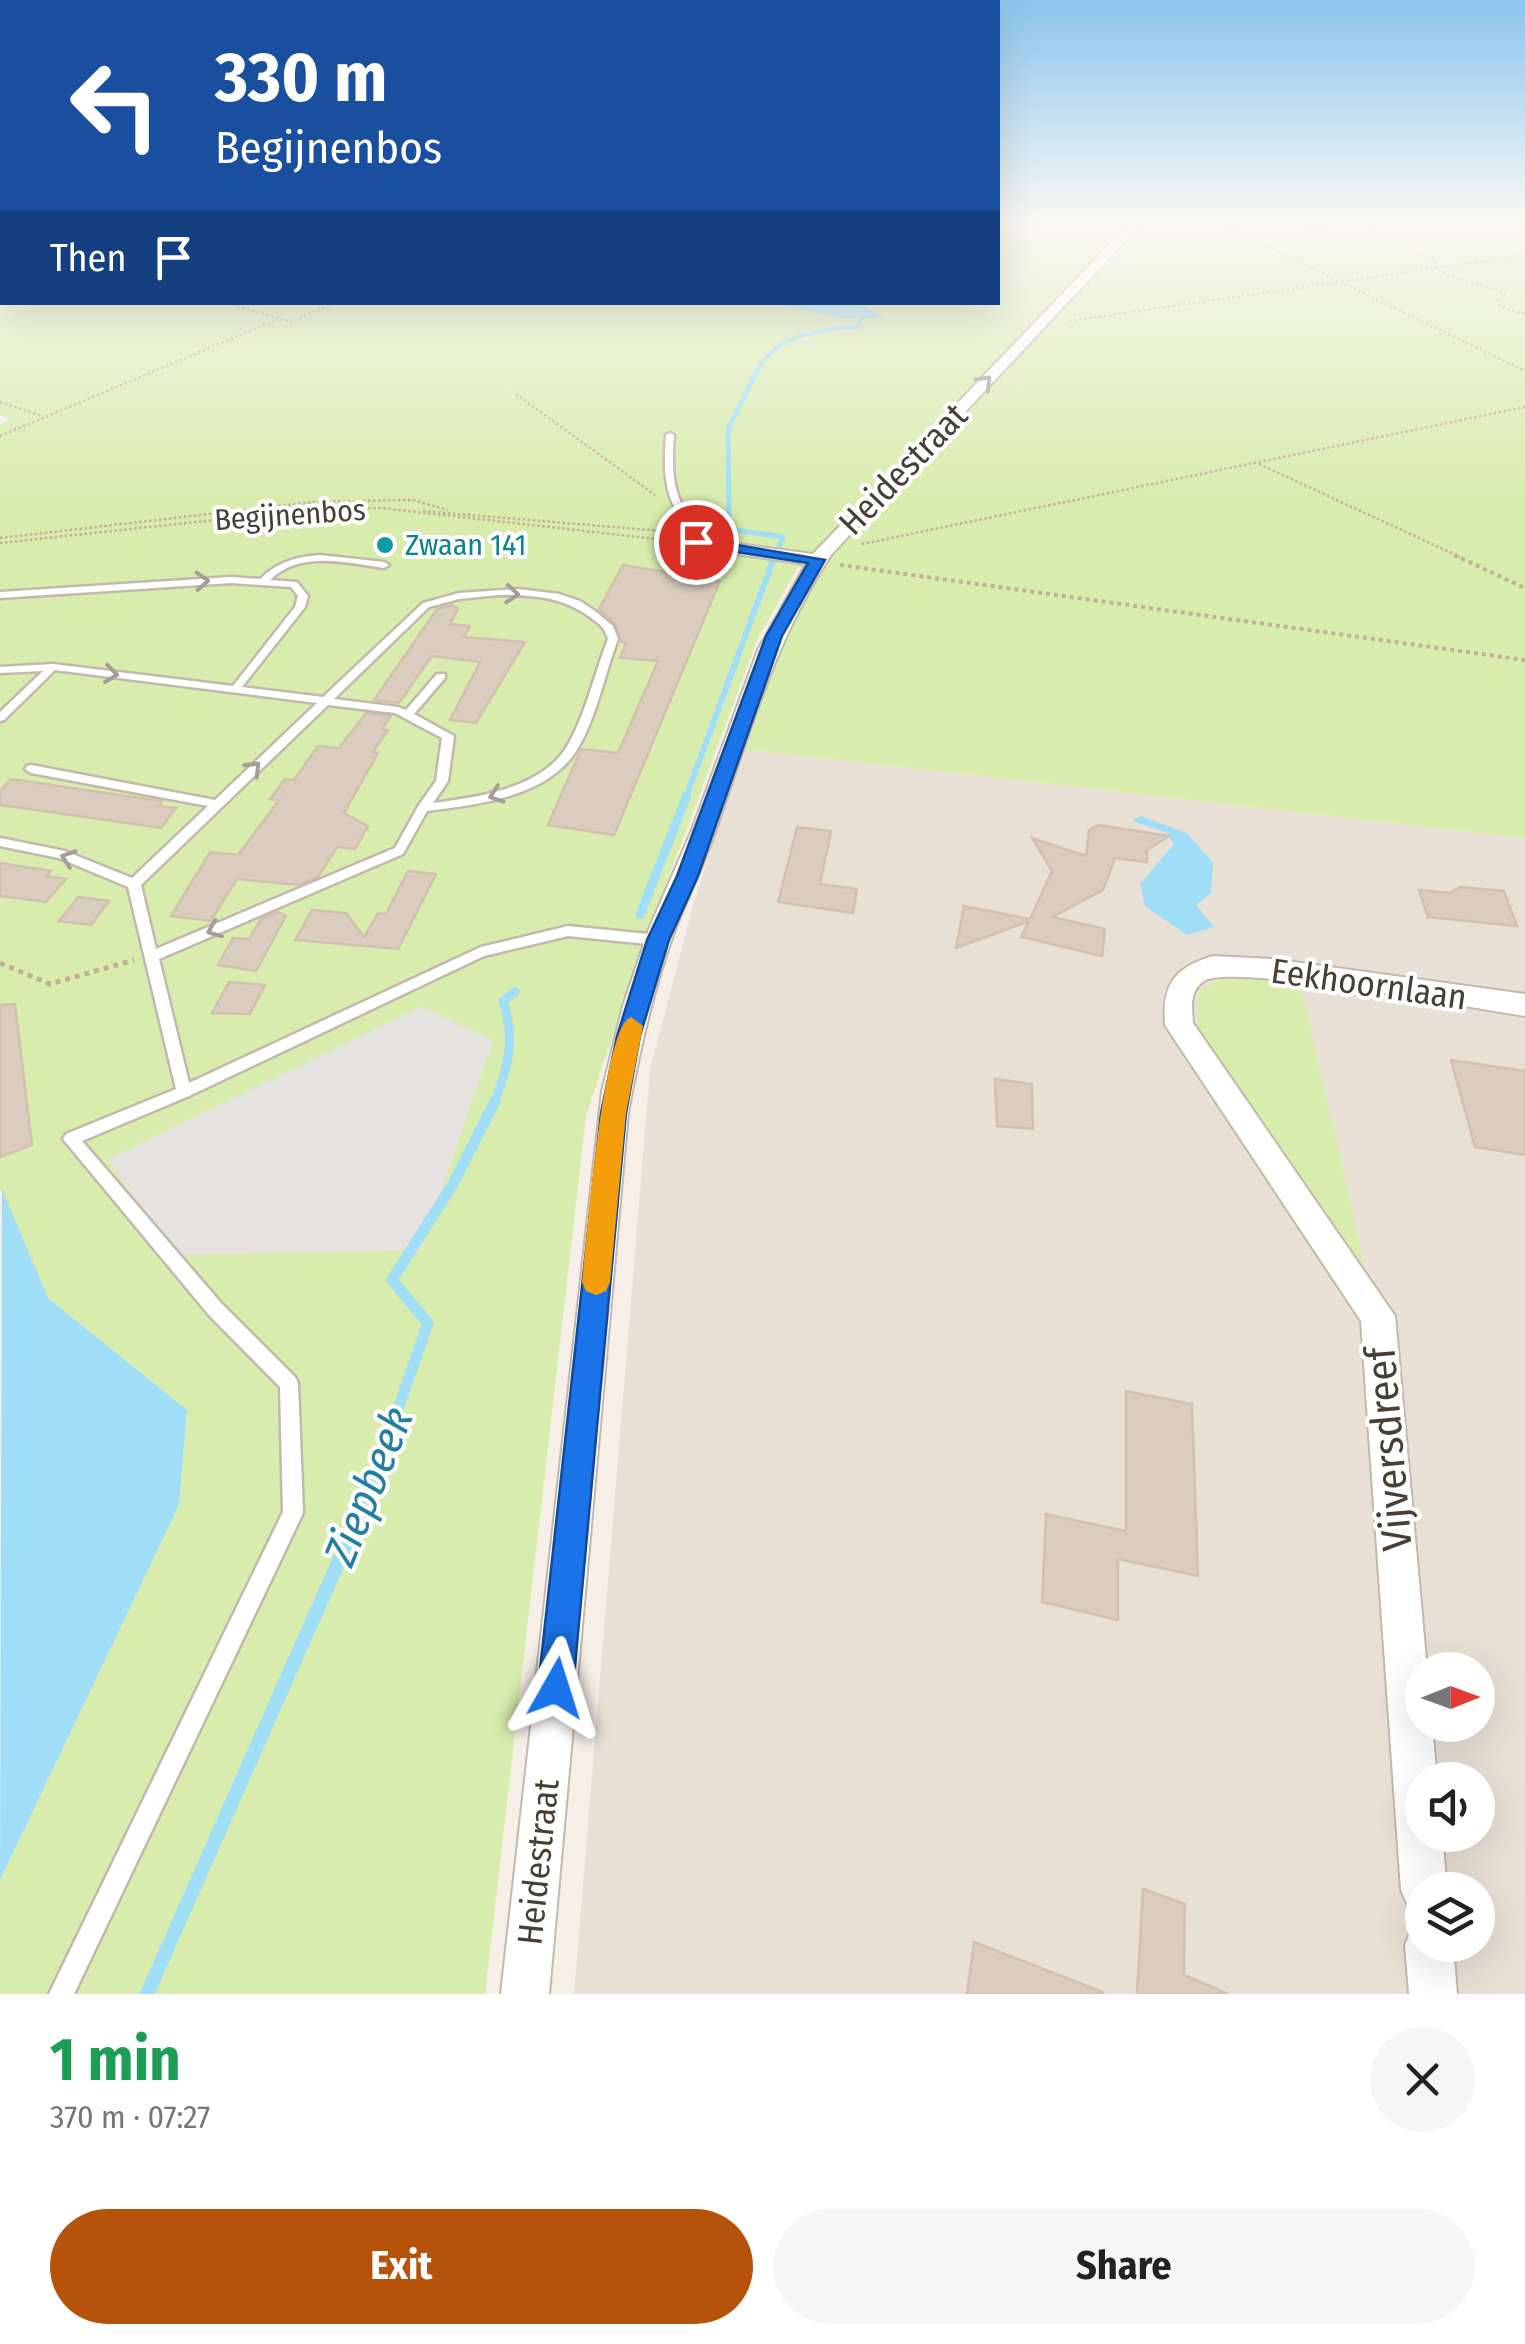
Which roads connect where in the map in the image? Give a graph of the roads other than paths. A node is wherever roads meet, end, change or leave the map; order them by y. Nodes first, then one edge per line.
1 (1050, 314) edge
2 (670, 435) dead end
3 (696, 542) joint
4 (818, 560) junction
5 (384, 565) dead end
6 (264, 581) junction
7 (0, 595) edge
8 (52, 666) junction
9 (0, 670) edge
10 (441, 676) dead end
11 (235, 690) junction
12 (321, 702) junction
13 (406, 715) junction
14 (0, 718) edge
15 (31, 769) dead end
16 (216, 804) junction
17 (423, 808) junction
18 (0, 842) edge
19 (134, 884) junction
20 (658, 940) junction
21 (154, 955) junction
22 (1213, 966) joint
23 (1525, 1005) edge
24 (184, 1092) junction
25 (1423, 1872) edge
26 (1430, 1962) edge
27 (61, 1994) edge
28 (525, 1994) edge
29 (1433, 1994) edge

4 -> 1 street, Heidestraat
2 - 3 lane
3 - 4 street
4 - 20 street, Heidestraat
5 - 6 lane
7 -> 6 lane
6 - 11 lane
8 - 9 lane
8 -> 11 lane
8 - 14 lane
10 - 13 lane
11 - 12 lane
12 - 13 lane
16 -> 12 lane
12 -> 17 lane
13 - 17 lane
15 - 16 lane
16 - 19 lane
17 -> 21 lane
19 -> 18 lane
19 - 21 lane
20 - 24 lane
20 - 28 street, Heidestraat
21 - 24 lane
22 - 23 street, Eekhoornlaan
22 - 25 street, Vijversdreef
24 - 27 lane
26 - 29 street

